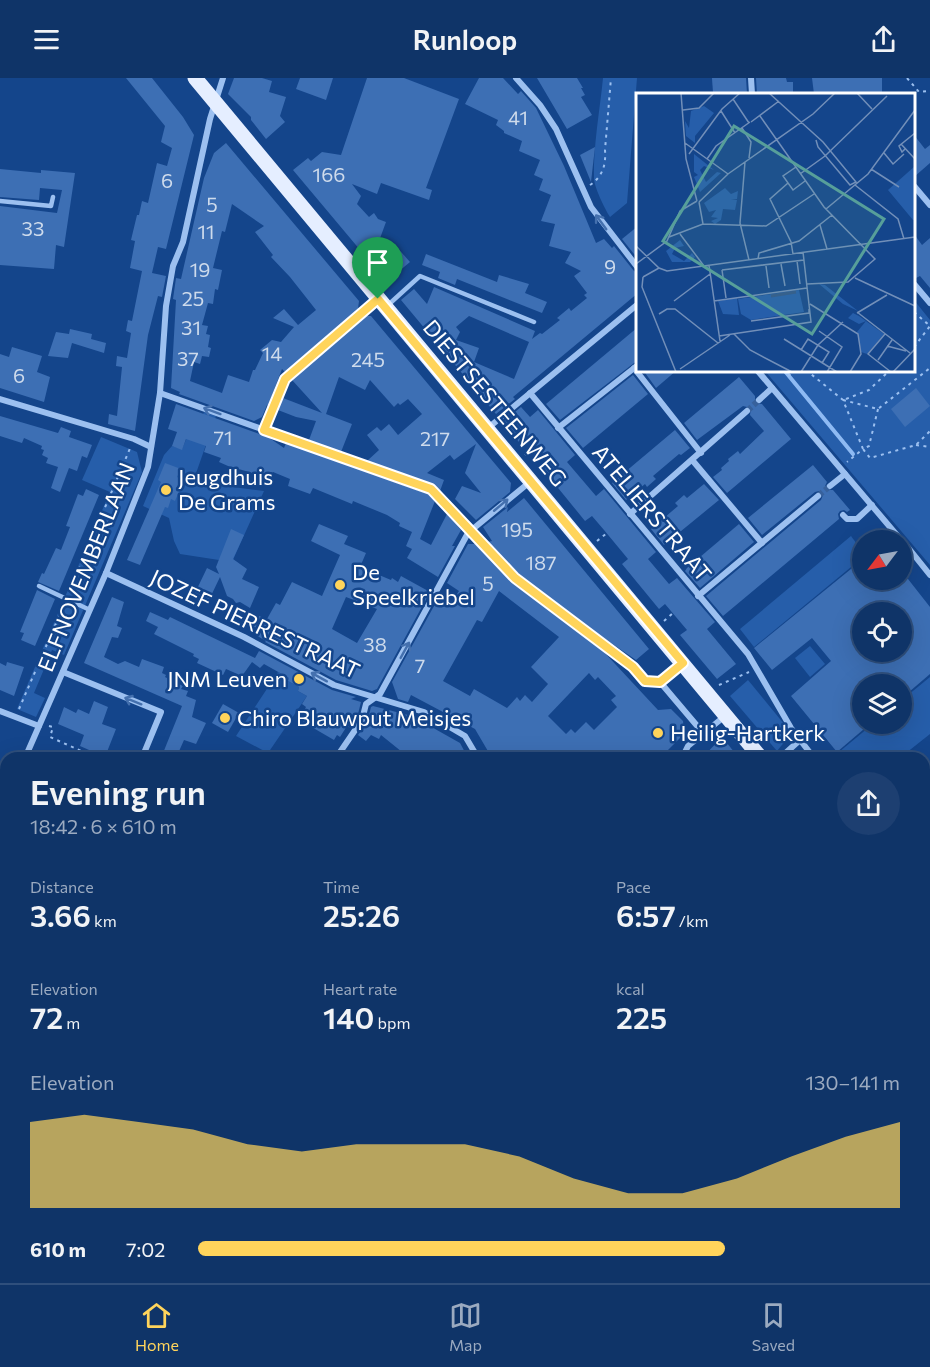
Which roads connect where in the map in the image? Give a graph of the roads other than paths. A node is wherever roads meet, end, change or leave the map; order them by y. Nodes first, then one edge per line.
1 (195, 78) edge
2 (224, 78) edge
3 (516, 78) edge
4 (751, 78) edge
5 (752, 93) edge
6 (215, 103) junction
7 (915, 187) edge
8 (53, 197) dead end
9 (0, 201) edge
10 (930, 205) edge
11 (636, 266) edge
12 (915, 285) edge
13 (382, 303) junction
14 (930, 303) edge
15 (636, 306) edge
16 (534, 322) dead end
17 (636, 366) edge
18 (640, 372) edge
19 (759, 372) edge
20 (772, 388) junction
21 (160, 393) junction
22 (530, 393) junction
23 (0, 399) edge
24 (759, 400) tunnel mouth
25 (747, 411) tunnel mouth
26 (558, 428) junction
27 (487, 429) junction
28 (264, 430) junction
29 (151, 447) junction
30 (701, 453) junction
31 (693, 461) junction
32 (845, 474) junction
33 (531, 481) junction
34 (830, 486) tunnel mouth
35 (818, 496) tunnel mouth
36 (872, 505) junction
37 (630, 514) junction
38 (843, 515) dead end
39 (471, 530) junction
40 (893, 530) edge
41 (762, 543) junction
42 (912, 553) edge
43 (106, 573) junction
44 (930, 575) edge
45 (39, 586) dead end
46 (698, 596) junction
47 (90, 610) junction
48 (283, 657) junction
49 (683, 663) junction
50 (279, 664) dead end
51 (63, 672) junction
52 (660, 682) junction
53 (374, 698) junction
54 (0, 711) edge
55 (726, 715) junction
56 (40, 724) junction
57 (704, 734) junction
58 (800, 740) junction
59 (28, 752) edge
60 (144, 752) edge
61 (340, 752) edge
62 (474, 752) edge
63 (685, 752) edge
64 (756, 752) edge
65 (787, 752) edge
66 (809, 752) edge

1 - 6 main road, DIESTSESTEENWEG
2 - 6 street, ELFNOVEMBERLAAN
11 -> 3 street
4 - 5 street
6 - 13 main road, DIESTSESTEENWEG
6 - 21 street, ELFNOVEMBERLAAN
7 - 10 street
8 - 9 lane
12 - 14 street
13 - 16 lane
13 - 27 main road, DIESTSESTEENWEG
13 - 28 street
15 - 22 street
17 - 26 street
18 - 30 street
19 - 20 street
20 - 24 street
20 - 32 street
28 -> 21 street
21 - 29 street, ELFNOVEMBERLAAN
22 - 26 street, ATELIERSTRAAT
22 - 27 street
23 - 29 street
25 - 30 street
26 - 37 street, ATELIERSTRAAT
27 - 33 main road, DIESTSESTEENWEG
28 - 39 street
29 - 43 street, ELFNOVEMBERLAAN
30 - 31 street
31 - 37 street
31 - 41 street
32 - 34 street
32 - 36 street
39 -> 33 street
33 - 49 main road, DIESTSESTEENWEG
35 - 41 street
36 - 38 street
36 - 40 street
37 - 46 street, ATELIERSTRAAT
39 - 52 street
53 -> 39 street
41 - 46 street
42 - 44 street
43 - 47 street, ELFNOVEMBERLAAN
43 - 48 street, JOZEF PIERRESTRAAT
45 - 47 lane
46 - 58 street, ATELIERSTRAAT
47 - 51 street, ELFNOVEMBERLAAN
48 - 50 street
53 -> 48 street, JOZEF PIERRESTRAAT
49 - 52 street
49 - 55 main road, DIESTSESTEENWEG
51 - 56 street, ELFNOVEMBERLAAN
60 -> 51 street
52 - 57 street
53 - 61 street
53 - 62 street, JOZEF PIERRESTRAAT
54 - 56 street
55 - 57 street
55 - 64 main road, DIESTSESTEENWEG
56 - 59 street, ELFNOVEMBERLAAN
57 - 63 street
58 - 65 street
58 - 66 street, ATELIERSTRAAT

